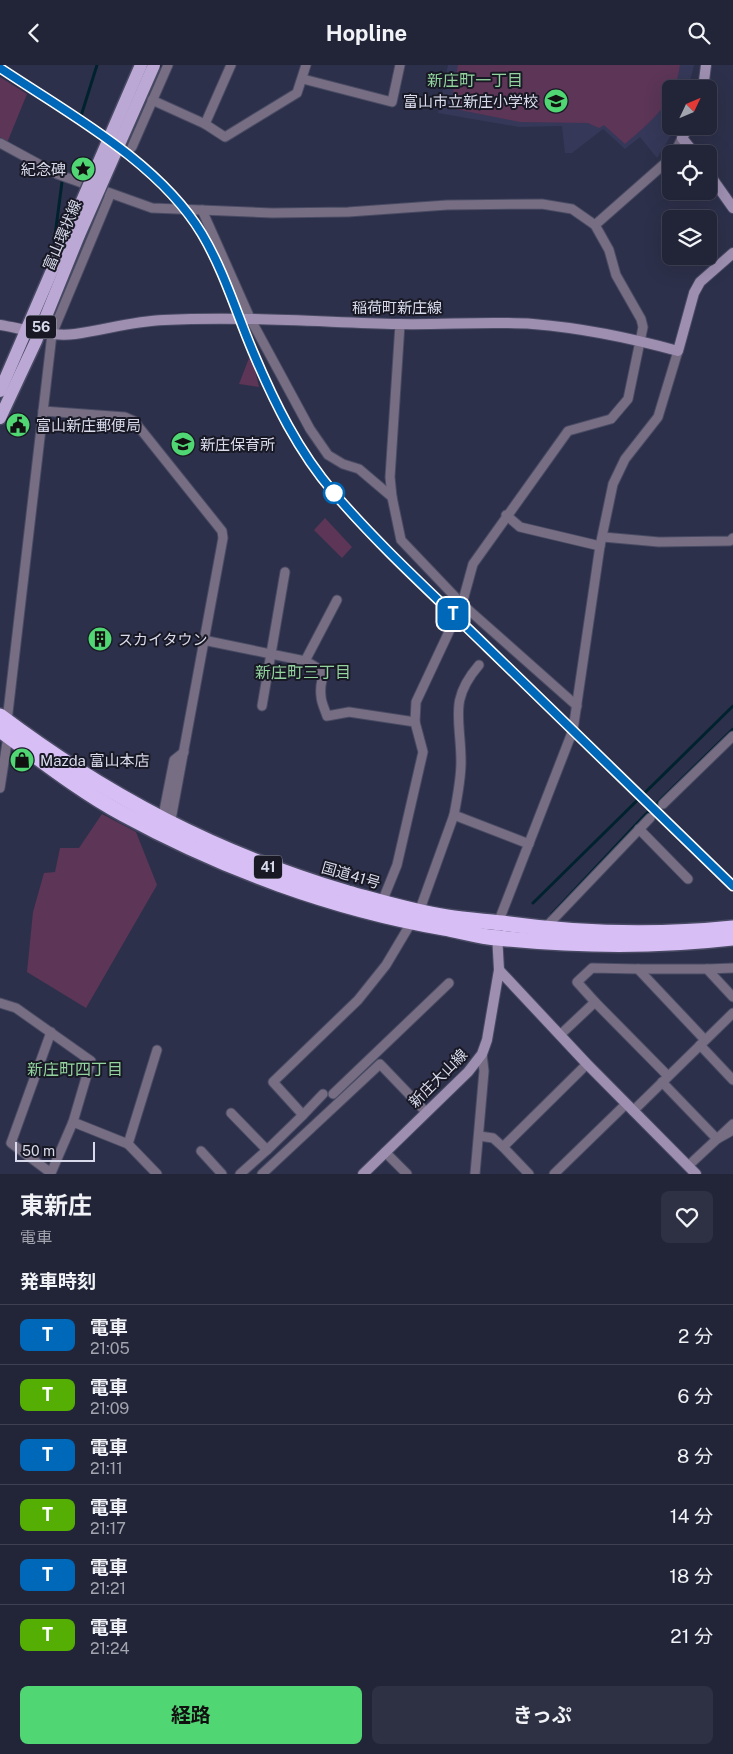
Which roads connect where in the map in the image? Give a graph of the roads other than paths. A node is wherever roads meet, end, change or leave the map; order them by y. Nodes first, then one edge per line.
1 (141, 65) edge
2 (154, 65) edge
3 (168, 65) edge
4 (231, 65) edge
5 (306, 65) edge
6 (400, 65) edge
7 (706, 65) edge
8 (303, 79) junction
9 (704, 80) edge
10 (152, 100) junction
11 (205, 124) junction
12 (684, 135) edge
13 (682, 138) junction
14 (0, 143) edge
15 (678, 145) edge
16 (688, 145) edge
17 (132, 147) dead end
18 (662, 167) edge
19 (717, 185) edge
20 (110, 195) junction
21 (733, 208) edge
22 (202, 210) junction
23 (595, 225) junction
24 (74, 233) junction
25 (733, 253) edge
26 (250, 318) junction
27 (400, 324) junction
28 (0, 325) edge
29 (40, 332) junction
30 (641, 341) junction
31 (678, 351) junction
32 (0, 391) edge
33 (43, 411) junction
34 (0, 418) edge
35 (392, 497) junction
36 (506, 515) junction
37 (601, 541) junction
38 (732, 541) edge
39 (285, 572) dead end
40 (338, 600) dead end
41 (462, 604) junction
42 (203, 640) junction
43 (271, 653) junction
44 (305, 661) junction
45 (480, 665) dead end
46 (262, 706) dead end
47 (577, 706) junction
48 (414, 722) junction
49 (4, 725) edge
50 (733, 736) edge
51 (0, 789) edge
52 (663, 804) dead end
53 (454, 815) junction
54 (650, 819) dead end
55 (164, 828) junction
56 (639, 829) junction
57 (529, 844) junction
58 (688, 879) dead end
59 (382, 903) junction
60 (415, 917) junction
61 (545, 928) junction
62 (733, 928) edge
63 (497, 931) junction
64 (570, 937) junction
65 (733, 938) edge
66 (733, 967) edge
67 (638, 969) junction
68 (707, 969) junction
69 (499, 970) junction
70 (449, 983) dead end
71 (733, 997) edge
72 (595, 1002) junction
73 (0, 1003) edge
74 (733, 1013) edge
75 (51, 1032) junction
76 (560, 1035) junction
77 (702, 1043) junction
78 (380, 1049) junction
79 (157, 1050) dead end
80 (482, 1054) junction
81 (380, 1064) junction
82 (587, 1064) junction
83 (665, 1079) junction
84 (733, 1080) edge
85 (333, 1094) dead end
86 (323, 1095) dead end
87 (629, 1107) junction
88 (426, 1112) junction
89 (231, 1113) dead end
90 (303, 1115) junction
91 (72, 1122) junction
92 (733, 1124) edge
93 (733, 1130) edge
94 (479, 1136) junction
95 (717, 1139) junction
96 (128, 1144) junction
97 (503, 1147) junction
98 (267, 1150) junction
99 (200, 1151) dead end
100 (385, 1152) junction
101 (688, 1166) junction
102 (50, 1173) edge
103 (157, 1174) edge
104 (222, 1174) edge
105 (240, 1174) edge
106 (262, 1174) edge
107 (363, 1174) edge
108 (407, 1174) edge
109 (475, 1174) edge
110 (529, 1174) edge
111 (554, 1174) edge
112 (696, 1174) edge

1 - 24 main road, 富山環状線 / 56, bridge
2 - 24 main road, 富山環状線 / 56, bridge
3 - 10 street
4 - 11 street
5 - 8 street
6 - 8 street
7 - 9 main road
8 - 11 street
10 - 11 street
10 - 17 street
12 - 13 main road
13 - 15 street
13 - 16 main road
14 - 20 street
18 - 23 street
19 - 21 main road
20 - 22 street
20 - 29 street
22 - 23 street
22 - 26 street
23 - 30 street
24 - 29 main road, 富山環状線 / 56
25 - 31 main road
26 - 27 main road, 稲荷町新庄線
26 - 29 main road, 稲荷町新庄線
26 - 35 street
27 - 30 main road, 稲荷町新庄線
27 - 35 street
28 - 29 main road, 稲荷町新庄線
29 - 32 main road, 富山環状線 / 56
29 - 33 street
29 - 34 main road, 富山環状線 / 56
30 - 31 main road, 稲荷町新庄線
30 - 36 street
31 - 37 street
33 - 42 street
33 - 49 street
35 - 41 street
36 - 37 street
36 - 41 street
37 - 38 street
37 - 47 street
39 - 43 street
40 - 44 street
41 - 47 street
41 - 48 street
42 - 43 street
42 - 55 street
43 - 44 street
43 - 46 street
44 - 48 street
45 - 53 street
47 - 57 street
48 - 59 street
49 - 51 street
49 - 55 highway, 国道41号 / 41
50 - 52 street
53 - 57 street
53 - 60 street
54 - 56 street
55 - 59 highway, 国道41号 / 41
55 - 60 highway, 国道41号 / 41
56 - 58 street
56 - 61 street
57 - 63 street
59 - 60 highway, 国道41号 / 41
60 - 63 highway, 国道41号 / 41
60 - 90 street
61 - 63 highway, 国道41号 / 41
61 - 64 highway, 国道41号 / 41
62 - 64 highway, 国道41号 / 41
63 - 64 highway, 国道41号 / 41
63 - 69 main road, 新庄大山線
64 - 65 highway, 国道41号 / 41
66 - 68 street
67 - 68 street
67 - 72 street
67 - 77 street
68 - 71 street
69 - 76 main road
69 - 80 main road, 新庄大山線
70 - 78 street
72 - 76 street
72 - 83 street
73 - 75 street
74 - 77 street
75 - 91 street
75 - 102 street
76 - 82 main road
77 - 83 street
77 - 84 street
78 - 81 street
78 - 85 street
79 - 96 street
80 - 88 main road, 新庄大山線
80 - 94 street
81 - 88 street
81 - 106 street
82 - 87 main road
82 - 97 street
83 - 87 street
83 - 95 street
86 - 90 street
87 - 101 main road
87 - 111 street
88 - 100 main road, 新庄大山線
89 - 98 street
90 - 98 street
91 - 96 street
91 - 102 street
92 - 95 street
93 - 95 street
94 - 97 street
94 - 109 street
95 - 101 street
96 - 103 street
97 - 110 street
98 - 105 street
99 - 104 street
100 - 107 main road, 新庄大山線
100 - 108 street
101 - 112 main road

